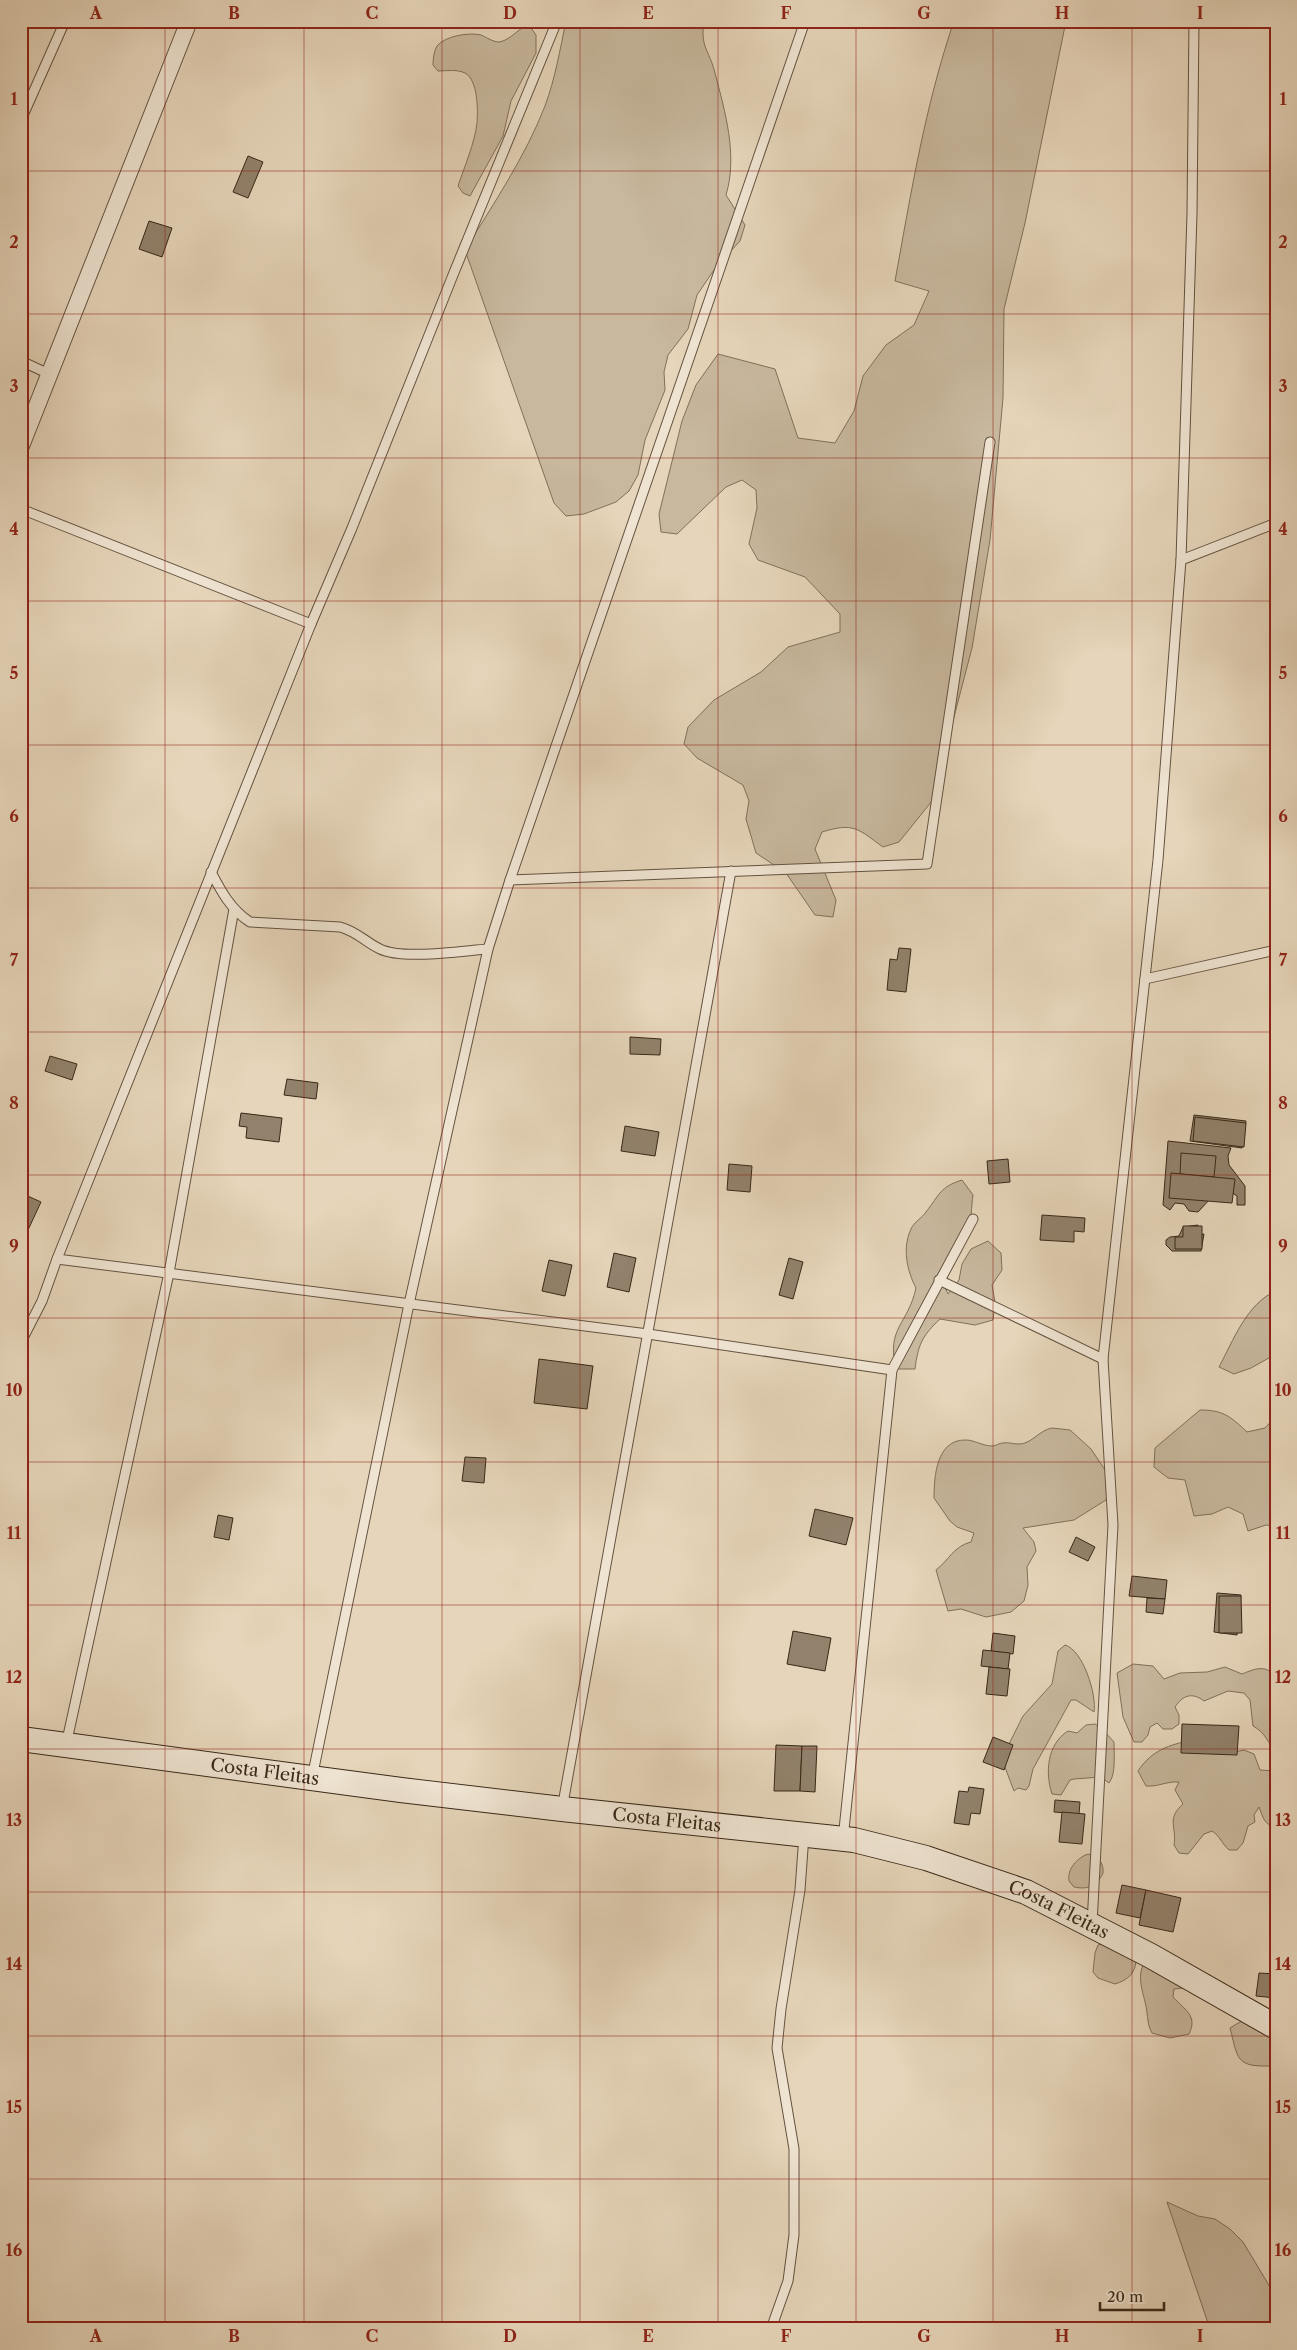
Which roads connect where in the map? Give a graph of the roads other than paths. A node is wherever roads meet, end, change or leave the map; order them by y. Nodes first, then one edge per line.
1 (65, 21) edge
2 (189, 21) edge
3 (557, 21) edge
4 (805, 21) edge
5 (1194, 21) edge
6 (21, 120) edge
7 (21, 362) edge
8 (49, 374) junction
9 (990, 442) dead end
10 (21, 446) edge
11 (21, 509) edge
12 (1276, 523) edge
13 (1182, 560) junction
14 (311, 624) junction
15 (731, 871) junction
16 (211, 872) junction
17 (510, 880) junction
18 (234, 909) junction
19 (488, 949) junction
20 (1276, 950) edge
21 (1145, 979) junction
22 (973, 1219) dead end
23 (57, 1260) junction
24 (169, 1273) junction
25 (939, 1280) junction
26 (409, 1304) junction
27 (648, 1334) junction
28 (21, 1342) edge
29 (1103, 1358) junction
30 (892, 1370) junction
31 (21, 1739) edge
32 (66, 1745) junction
33 (312, 1778) junction
34 (562, 1810) junction
35 (804, 1834) junction
36 (843, 1839) junction
37 (1092, 1926) junction
38 (1276, 2027) edge
39 (771, 2329) edge

1 - 6 lane
2 - 8 street
3 - 14 lane
4 - 17 lane
5 - 13 lane
7 - 8 lane
8 - 10 street
9 - 15 lane
11 - 14 lane
12 - 13 lane
13 - 21 lane
14 - 16 lane
15 - 17 lane
15 - 27 lane
16 - 18 lane
16 - 23 lane
17 - 19 lane
18 - 19 lane
18 - 24 lane
19 - 26 lane
20 - 21 lane
21 - 29 lane
22 - 25 lane
23 - 24 lane
23 - 28 lane
24 - 26 lane
24 - 32 lane
25 - 29 lane
25 - 30 lane
26 - 27 lane
26 - 33 lane
27 - 30 lane
27 - 34 lane
29 - 37 lane
30 - 36 lane
31 - 32 main road, Costa Fleitas
32 - 33 main road, Costa Fleitas
33 - 34 main road, Costa Fleitas
34 - 35 main road, Costa Fleitas
35 - 36 main road, Costa Fleitas
35 - 39 lane
36 - 37 main road, Costa Fleitas
37 - 38 main road, Costa Fleitas

